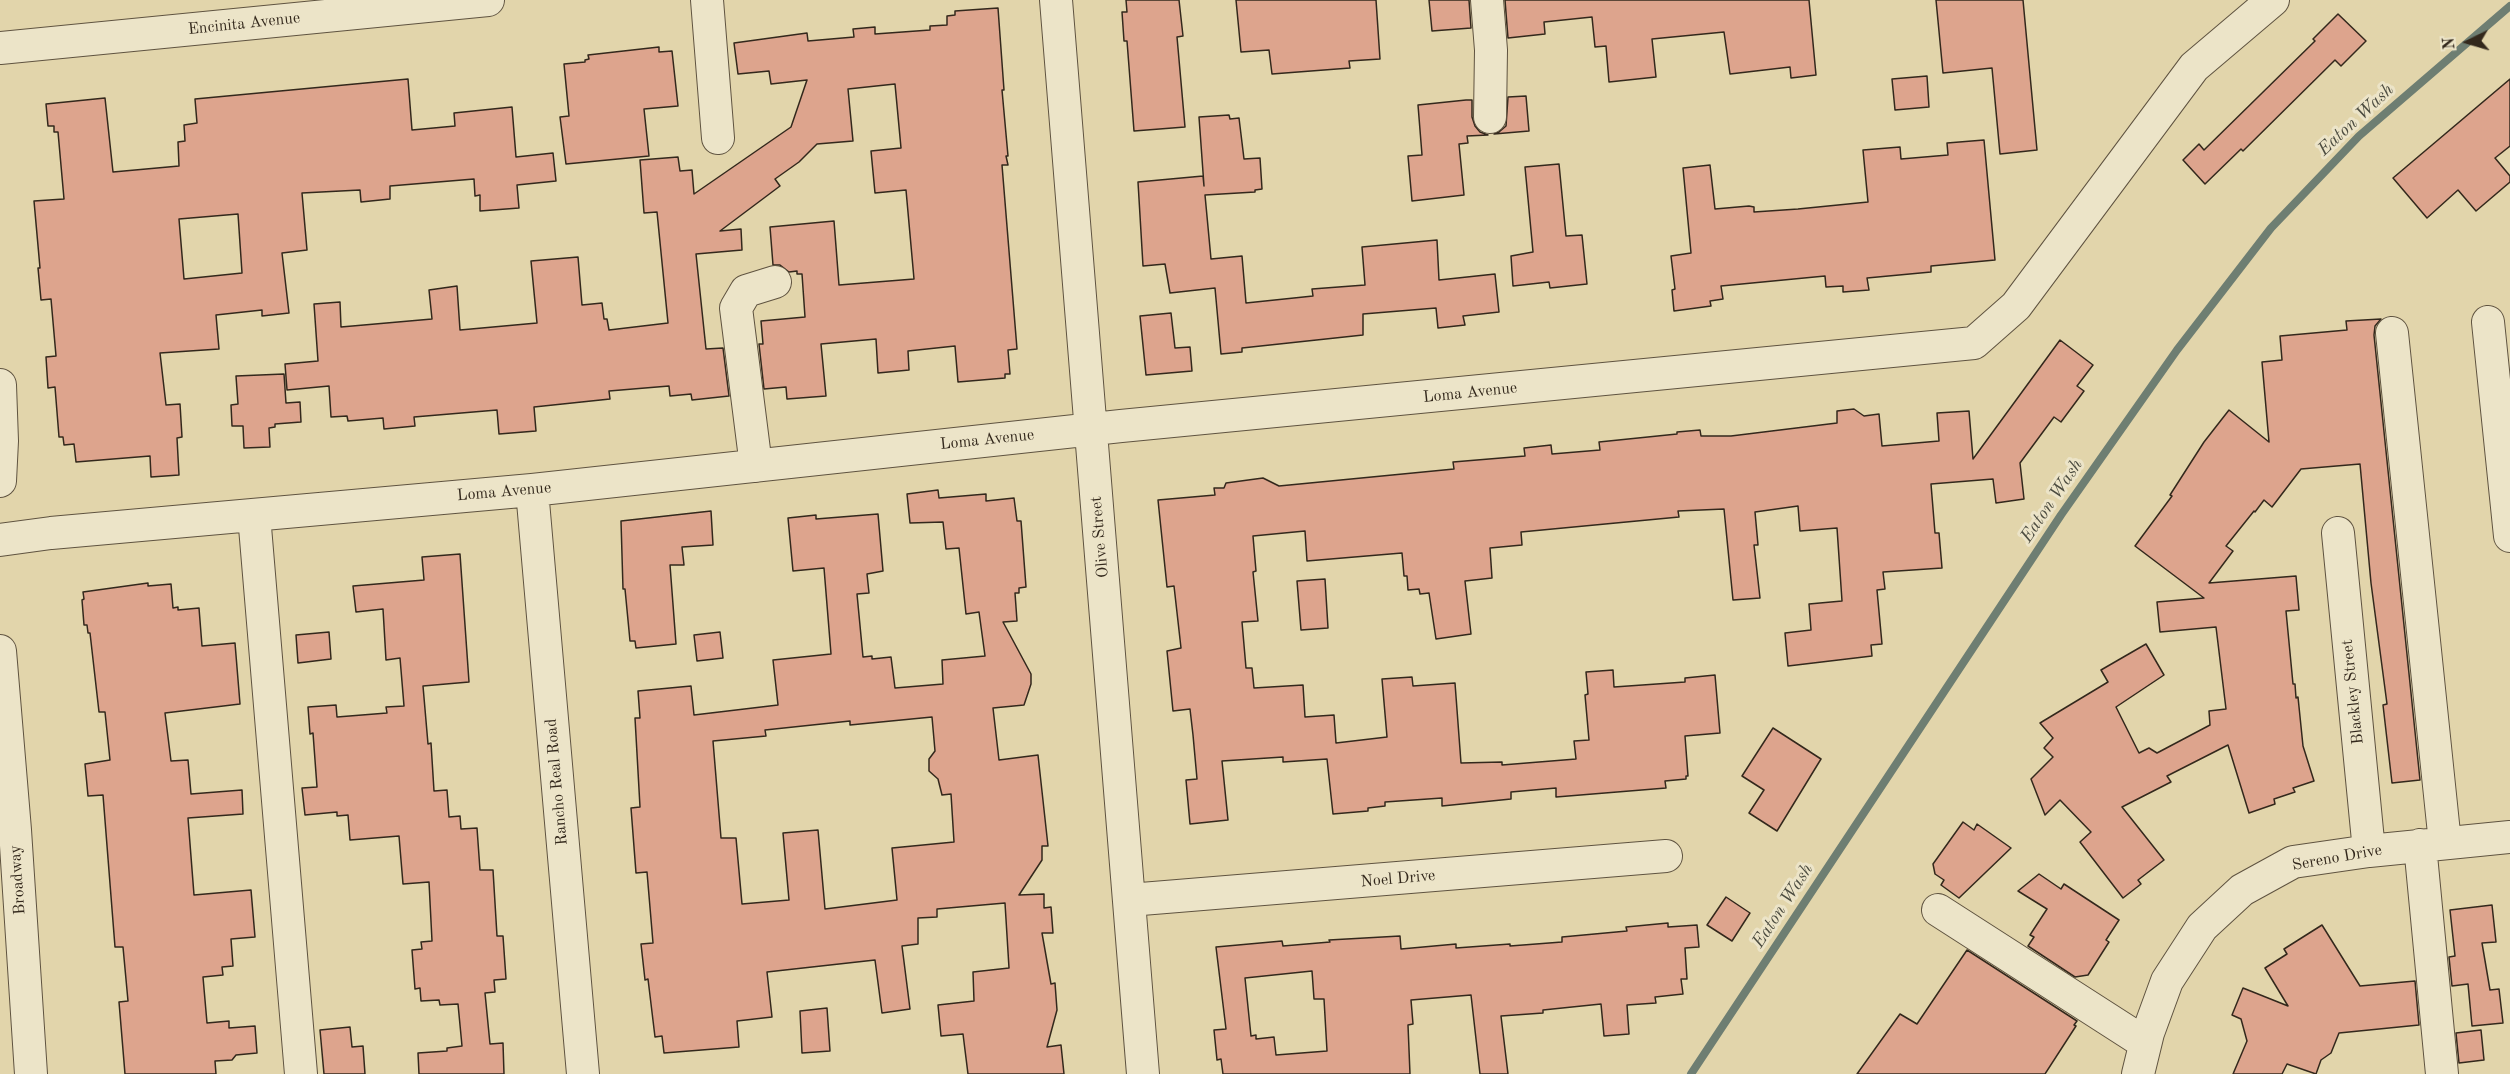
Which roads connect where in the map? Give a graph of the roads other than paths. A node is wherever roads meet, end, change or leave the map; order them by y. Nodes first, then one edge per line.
1 (488, 0) edge
2 (707, 0) edge
3 (1056, 0) edge
4 (1487, 0) edge
5 (2273, 0) edge
6 (0, 48) edge
7 (1490, 117) dead end
8 (718, 138) dead end
9 (776, 282) dead end
10 (2488, 322) dead end
11 (2392, 333) dead end
12 (0, 386) edge
13 (1092, 430) junction
14 (756, 466) junction
15 (0, 482) edge
16 (532, 490) junction
17 (254, 514) junction
18 (2338, 533) dead end
19 (2510, 536) edge
20 (0, 540) edge
21 (0, 651) edge
22 (8, 830) edge
23 (2510, 837) edge
24 (2433, 844) junction
25 (2369, 851) junction
26 (1666, 856) dead end
27 (1129, 900) junction
28 (1938, 910) dead end
29 (2145, 1043) junction
30 (31, 1074) edge
31 (301, 1074) edge
32 (583, 1074) edge
33 (1143, 1074) edge
34 (2138, 1074) edge
35 (2442, 1074) edge

1 - 6 street, Encinita Avenue
2 - 8 street
3 - 13 street, Olive Street
4 - 7 street
5 - 13 street, Loma Avenue
9 - 14 street
10 - 19 street
11 - 24 street
12 - 15 street
13 - 14 street, Loma Avenue
13 - 27 street, Olive Street
14 - 16 street, Loma Avenue
16 - 17 street, Loma Avenue
16 - 32 street, Rancho Real Road
17 - 20 street, Loma Avenue
17 - 31 street
18 - 25 street, Blackley Street
21 - 22 street, Broadway
22 - 30 street, Broadway
23 - 24 street, Sereno Drive
24 - 25 street, Sereno Drive
24 - 35 street
25 - 29 street, Sereno Drive
26 - 27 street, Noel Drive
27 - 33 street, Olive Street
28 - 29 street
29 - 34 street, Sereno Drive

